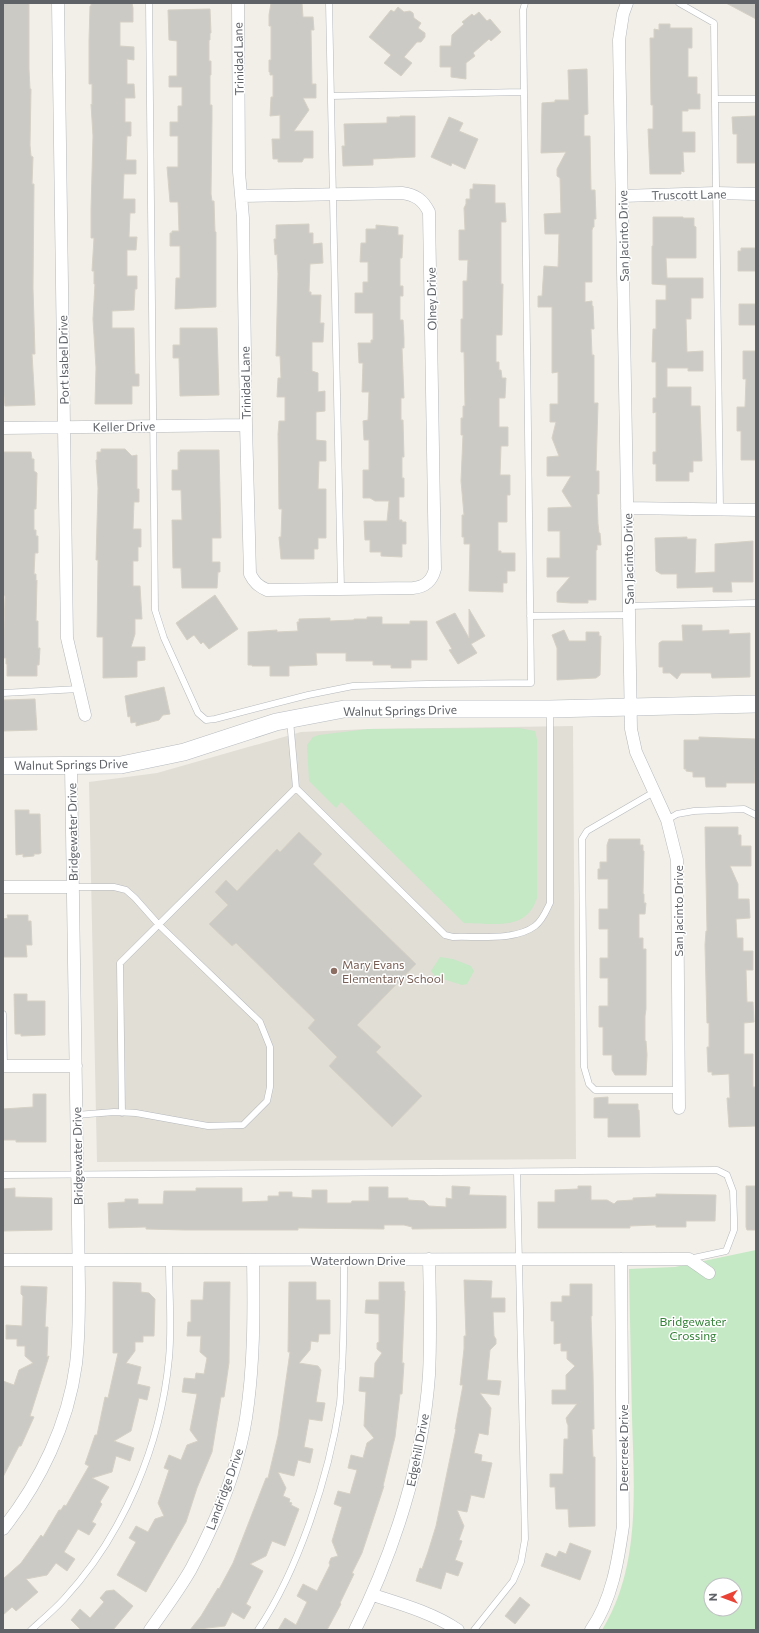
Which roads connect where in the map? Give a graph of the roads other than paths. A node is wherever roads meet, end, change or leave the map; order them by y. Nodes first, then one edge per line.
1 (58, 3) edge
2 (149, 3) edge
3 (238, 3) edge
4 (329, 3) edge
5 (525, 3) edge
6 (627, 3) edge
7 (679, 3) edge
8 (524, 92) junction
9 (331, 96) junction
10 (715, 99) junction
11 (756, 99) edge
12 (716, 193) junction
13 (333, 194) junction
14 (756, 194) edge
15 (241, 196) junction
16 (622, 196) junction
17 (246, 425) junction
18 (154, 426) junction
19 (64, 427) junction
20 (3, 428) edge
21 (627, 508) junction
22 (720, 510) junction
23 (756, 510) edge
24 (430, 581) joint
25 (341, 589) junction
26 (756, 603) edge
27 (629, 610) junction
28 (530, 616) junction
29 (79, 689) junction
30 (3, 693) edge
31 (756, 704) edge
32 (630, 707) junction
33 (550, 709) junction
34 (85, 715) dead end
35 (290, 720) junction
36 (3, 766) edge
37 (71, 766) junction
38 (296, 788) junction
39 (654, 792) junction
40 (756, 815) edge
41 (667, 820) junction
42 (3, 887) edge
43 (73, 887) junction
44 (159, 925) junction
45 (3, 1014) edge
46 (4, 1066) edge
47 (76, 1066) junction
48 (679, 1090) junction
49 (679, 1108) dead end
50 (122, 1113) junction
51 (76, 1115) junction
52 (517, 1172) junction
53 (3, 1175) edge
54 (77, 1175) junction
55 (429, 1259) junction
56 (519, 1259) junction
57 (621, 1259) junction
58 (690, 1259) junction
59 (3, 1260) edge
60 (254, 1260) junction
61 (344, 1260) junction
62 (79, 1261) junction
63 (169, 1261) junction
64 (708, 1273) dead end
65 (3, 1530) edge
66 (373, 1595) junction
67 (31, 1630) edge
68 (150, 1630) edge
69 (258, 1630) edge
70 (355, 1630) edge
71 (458, 1630) edge
72 (474, 1630) edge
73 (591, 1630) edge

1 - 19 street, Port Isabel Drive
2 - 18 lane
3 - 15 street, Trinidad Lane
4 - 9 lane
5 - 8 lane
6 - 16 street, San Jacinto Drive
7 - 10 lane
8 - 9 lane
8 - 28 lane
9 - 13 lane
10 - 11 lane
10 - 12 lane
12 - 14 street, Truscott Lane
12 - 16 street, Truscott Lane
12 - 22 lane
13 - 15 street, Olney Drive
13 - 24 street, Olney Drive
13 - 25 lane
15 - 17 street, Trinidad Lane
16 - 21 street, San Jacinto Drive
17 - 18 street, Keller Drive
17 - 25 street, Trinidad Lane
18 - 19 street, Keller Drive
18 - 28 lane
19 - 20 street, Keller Drive
19 - 29 street, Port Isabel Drive
21 - 22 street
21 - 27 street, San Jacinto Drive
22 - 23 street
24 - 25 street, Trinidad Lane
26 - 27 lane
27 - 28 lane
27 - 32 street, San Jacinto Drive
29 - 30 lane
29 - 34 street, Port Isabel Drive
31 - 32 street, Walnut Springs Drive
32 - 33 street, Walnut Springs Drive
32 - 39 street, San Jacinto Drive
33 - 35 street, Walnut Springs Drive
33 - 38 lane
35 - 37 street, Walnut Springs Drive
35 - 38 lane
36 - 37 street, Walnut Springs Drive
37 - 43 street, Bridgewater Drive
38 - 44 lane
39 - 41 street, San Jacinto Drive
39 - 48 lane
40 - 41 lane
41 - 48 street, San Jacinto Drive
42 - 43 street
43 - 44 lane
43 - 47 street, Bridgewater Drive
44 - 50 lane
44 - 50 lane
45 - 46 lane
46 - 47 street
47 - 51 street, Bridgewater Drive
48 - 49 street, San Jacinto Drive
50 - 51 lane
51 - 54 street, Bridgewater Drive
52 - 54 lane
52 - 56 lane
52 - 58 lane
53 - 54 lane
54 - 62 street, Bridgewater Drive
55 - 56 street, Waterdown Drive
55 - 61 street, Waterdown Drive
55 - 66 street, Edgehill Drive
56 - 57 street, Waterdown Drive
56 - 72 lane
57 - 58 street, Waterdown Drive
57 - 73 street, Deercreek Drive
58 - 64 street
59 - 62 street, Waterdown Drive
60 - 61 street, Waterdown Drive
60 - 63 street, Waterdown Drive
60 - 68 street, Landridge Drive
61 - 69 lane
62 - 63 street, Waterdown Drive
62 - 65 street, Bridgewater Drive
63 - 67 lane
66 - 70 street, Edgehill Drive
66 - 71 street

